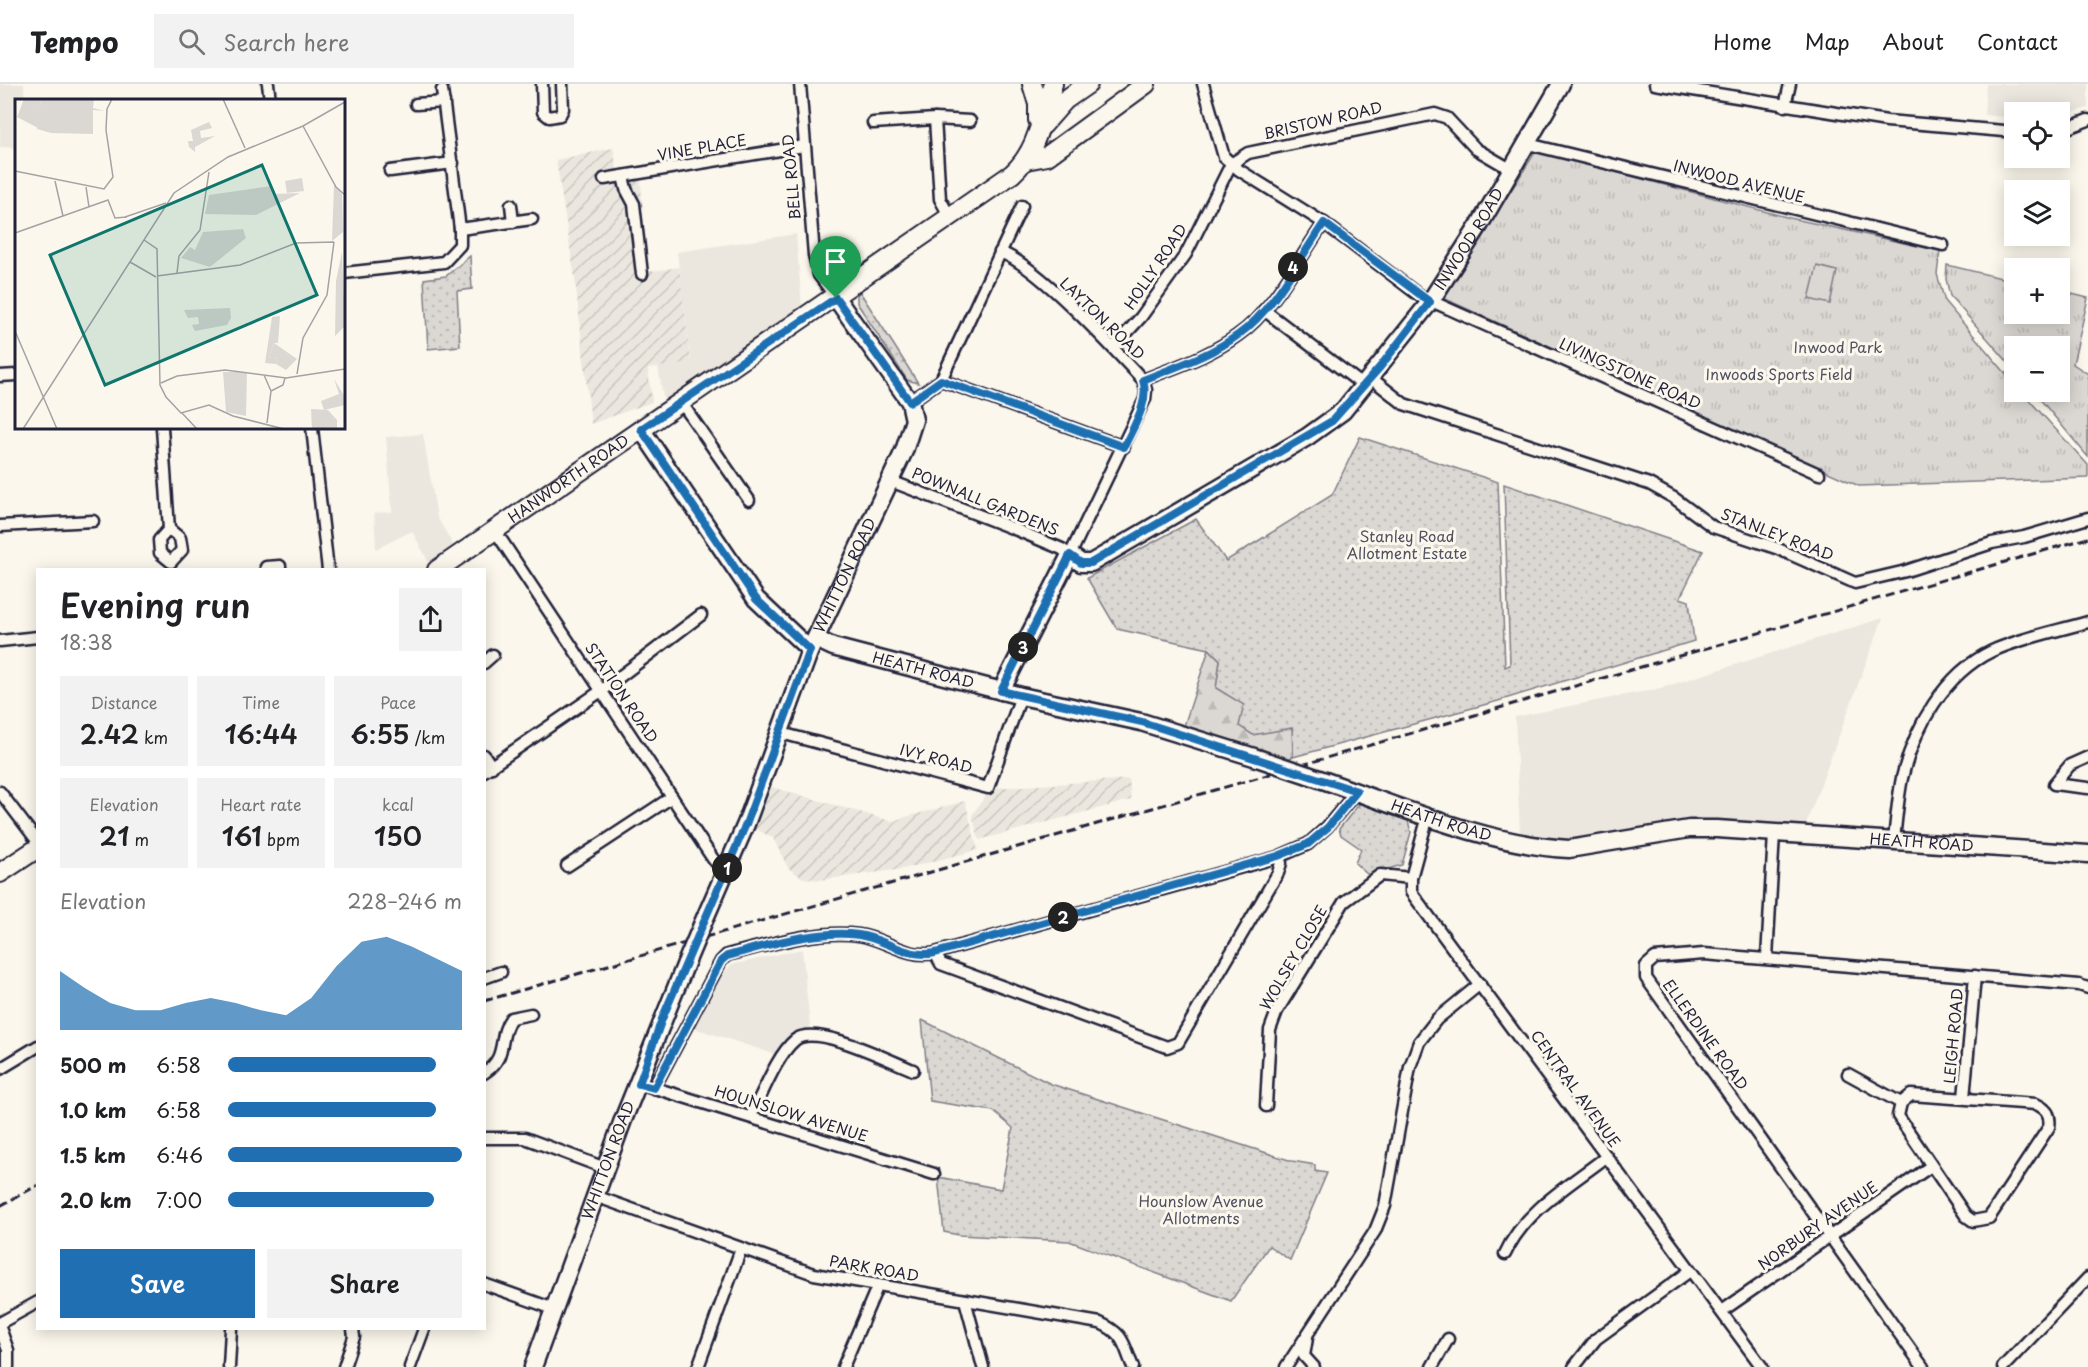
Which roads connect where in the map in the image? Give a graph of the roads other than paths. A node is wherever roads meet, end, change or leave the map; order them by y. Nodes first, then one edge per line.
1 (268, 84) edge
2 (542, 84) edge
3 (562, 84) edge
4 (800, 84) edge
5 (1032, 84) edge
6 (1053, 84) edge
7 (1061, 84) edge
8 (1088, 84) edge
9 (1146, 84) edge
10 (1203, 84) edge
11 (1562, 84) edge
12 (1655, 84) edge
13 (1790, 84) edge
14 (442, 90) dead end
15 (270, 99) edge
16 (444, 102) junction
17 (416, 104) dead end
18 (1785, 106) junction
19 (935, 119) junction
20 (2088, 120) edge
21 (970, 121) dead end
22 (873, 123) dead end
23 (1042, 127) junction
24 (2070, 128) edge
25 (2004, 131) dead end
26 (1528, 144) junction
27 (804, 146) junction
28 (1026, 160) junction
29 (453, 163) junction
30 (1232, 164) junction
31 (406, 169) junction
32 (390, 171) dead end
33 (1512, 171) junction
34 (623, 176) junction
35 (604, 179) dead end
36 (407, 182) dead end
37 (511, 206) dead end
38 (1022, 206) dead end
39 (532, 219) dead end
40 (951, 219) junction
41 (513, 222) junction
42 (1324, 223) junction
43 (460, 229) junction
44 (1943, 245) dead end
45 (1000, 252) junction
46 (345, 273) edge
47 (642, 274) dead end
48 (836, 298) junction
49 (1430, 302) junction
50 (1264, 310) junction
51 (1113, 348) junction
52 (15, 375) edge
53 (0, 376) edge
54 (941, 380) junction
55 (1143, 380) junction
56 (1368, 382) junction
57 (681, 402) junction
58 (910, 402) junction
59 (162, 429) edge
60 (312, 429) edge
61 (641, 429) junction
62 (1124, 447) junction
63 (1819, 474) dead end
64 (888, 480) junction
65 (749, 500) dead end
66 (2088, 518) edge
67 (93, 521) dead end
68 (0, 526) edge
69 (169, 529) junction
70 (494, 529) junction
71 (1070, 555) junction
72 (171, 566) edge
73 (267, 567) dead end
74 (280, 568) edge
75 (328, 568) edge
76 (440, 568) edge
77 (701, 615) dead end
78 (2088, 622) edge
79 (36, 637) edge
80 (0, 641) edge
81 (813, 644) junction
82 (601, 691) junction
83 (1001, 691) junction
84 (1021, 696) junction
85 (781, 733) junction
86 (2088, 757) edge
87 (488, 769) edge
88 (2088, 788) edge
89 (1357, 791) junction
90 (0, 792) edge
91 (672, 797) junction
92 (1428, 816) junction
93 (1774, 834) junction
94 (36, 839) edge
95 (1894, 841) junction
96 (36, 849) edge
97 (2088, 854) edge
98 (1278, 856) junction
99 (567, 866) dead end
100 (725, 872) junction
101 (0, 873) edge
102 (1411, 878) junction
103 (935, 953) junction
104 (1767, 958) junction
105 (501, 972) dead end
106 (1975, 976) junction
107 (486, 977) edge
108 (1480, 984) junction
109 (2088, 988) edge
110 (531, 1014) dead end
111 (36, 1047) edge
112 (0, 1069) edge
113 (913, 1070) dead end
114 (486, 1072) edge
115 (1848, 1074) dead end
116 (647, 1086) junction
117 (1964, 1098) junction
118 (1901, 1103) junction
119 (1266, 1106) dead end
120 (751, 1116) junction
121 (486, 1138) edge
122 (1606, 1157) junction
123 (1931, 1166) junction
124 (605, 1168) junction
125 (934, 1174) dead end
126 (595, 1196) junction
127 (1830, 1236) junction
128 (741, 1249) junction
129 (1505, 1254) dead end
130 (1690, 1271) junction
131 (2088, 1278) edge
132 (486, 1285) edge
133 (878, 1286) junction
134 (965, 1300) junction
135 (36, 1303) edge
136 (554, 1309) junction
137 (1722, 1311) junction
138 (0, 1323) edge
139 (0, 1328) edge
140 (231, 1330) edge
141 (353, 1330) edge
142 (424, 1330) edge
143 (1308, 1334) junction
144 (1448, 1339) dead end
145 (1132, 1366) edge
146 (8, 1367) edge
147 (230, 1367) edge
148 (344, 1367) edge
149 (410, 1367) edge
150 (533, 1367) edge
151 (698, 1367) edge
152 (843, 1367) edge
153 (983, 1367) edge
154 (1286, 1367) edge
155 (1314, 1367) edge
156 (1432, 1367) edge
157 (1575, 1367) edge
158 (1762, 1367) edge
159 (1923, 1367) edge
160 (2003, 1367) edge

1 - 15 street
2 - 3 street
4 - 27 street, BELL ROAD
5 - 23 main road
6 - 23 main road, HANWORTH ROAD
7 - 23 main road
8 - 23 main road, HANWORTH ROAD
9 - 28 main road, HANWORTH ROAD
10 - 30 street
11 - 26 street, INWOOD ROAD
12 - 18 street
13 - 18 street
14 - 16 street
16 - 17 street
16 - 29 street
18 - 25 street
19 - 21 street
19 - 22 street
19 - 40 street
20 - 24 street
23 - 28 main road, HANWORTH ROAD
26 - 33 street, INWOOD ROAD
26 - 44 street, INWOOD AVENUE
27 - 34 street, VINE PLACE
27 - 48 street, BELL ROAD
28 - 40 main road, HANWORTH ROAD
29 - 31 street
29 - 43 street
30 - 33 street, BRISTOW ROAD
30 - 42 street, LIVINGSTONE ROAD
30 - 51 street, HOLLY ROAD
31 - 32 street
31 - 36 street
33 - 49 street, INWOOD ROAD
34 - 35 street, VINE PLACE
34 - 47 street
37 - 41 street
38 - 45 street
39 - 41 street
40 - 48 main road, HANWORTH ROAD
41 - 43 street
42 - 49 street, LIVINGSTONE ROAD
42 - 50 street
43 - 46 street
45 - 51 street, LAYTON ROAD
45 - 54 street
48 - 57 main road, HANWORTH ROAD
48 - 58 street
49 - 56 street, INWOOD ROAD
49 - 63 street, LIVINGSTONE ROAD
50 - 55 street
50 - 56 street, STANLEY ROAD
51 - 55 street, LAYTON ROAD
52 - 53 street
54 - 58 street
54 - 62 street
55 - 62 street, LAYTON ROAD
56 - 66 street, STANLEY ROAD
56 - 71 street, INWOOD ROAD
57 - 61 main road, HANWORTH ROAD
57 - 65 street
58 - 64 street, WHITTON ROAD
59 - 69 street
60 - 75 street
61 - 70 main road, HANWORTH ROAD
61 - 81 street
62 - 71 street, LAYTON ROAD
64 - 71 street, POWNALL GARDENS
64 - 81 street, WHITTON ROAD
67 - 68 street
69 - 72 street
69 - 72 street
70 - 76 main road, HANWORTH ROAD
70 - 82 street, STATION ROAD
71 - 83 street
73 - 74 street
77 - 82 street
78 - 95 street
79 - 80 street
81 - 83 street, HEATH ROAD
81 - 85 street, WHITTON ROAD
82 - 87 street
82 - 91 street, STATION ROAD
83 - 84 street, HEATH ROAD
84 - 85 street, IVY ROAD
84 - 89 street, HEATH ROAD, bridge
85 - 100 street, WHITTON ROAD
86 - 88 street
89 - 92 street, HEATH ROAD
89 - 98 street
90 - 94 street
91 - 99 street
91 - 100 street, STATION ROAD
92 - 93 street, HEATH ROAD
92 - 102 street
93 - 95 street, HEATH ROAD
93 - 104 street
95 - 97 street, HEATH ROAD
96 - 101 main road
98 - 103 street
98 - 103 street
100 - 116 street, WHITTON ROAD, bridge
102 - 108 street, CENTRAL AVENUE
102 - 119 street, WOLSEY CLOSE
103 - 116 street
104 - 106 street, ELLERDINE ROAD
104 - 127 street, ELLERDINE ROAD
105 - 107 street
106 - 109 street, ELLERDINE ROAD
106 - 117 street, LEIGH ROAD
108 - 122 street, CENTRAL AVENUE
108 - 143 street
110 - 114 street
111 - 112 street
113 - 120 street
115 - 118 street
116 - 120 street, HOUNSLOW AVENUE
116 - 124 street, WHITTON ROAD
117 - 118 street
117 - 123 street
118 - 123 street
120 - 125 street, HOUNSLOW AVENUE
121 - 124 street
122 - 129 street
122 - 130 street, CENTRAL AVENUE
123 - 127 street, NORBURY AVENUE
124 - 126 street, WHITTON ROAD
126 - 128 street, PARK ROAD
126 - 136 street, WHITTON ROAD
127 - 137 street, NORBURY AVENUE
127 - 159 street, ELLERDINE ROAD
128 - 133 street, PARK ROAD
128 - 151 street
130 - 137 street, CENTRAL AVENUE
130 - 157 street
131 - 160 street
132 - 136 street
133 - 134 street, PARK ROAD
133 - 152 street
134 - 145 street, PARK ROAD
134 - 153 street
135 - 138 street
136 - 150 street, WHITTON ROAD
137 - 158 street, CENTRAL AVENUE
139 - 146 street
140 - 147 street
141 - 148 street
142 - 149 street
143 - 154 street
143 - 155 street
144 - 156 street

